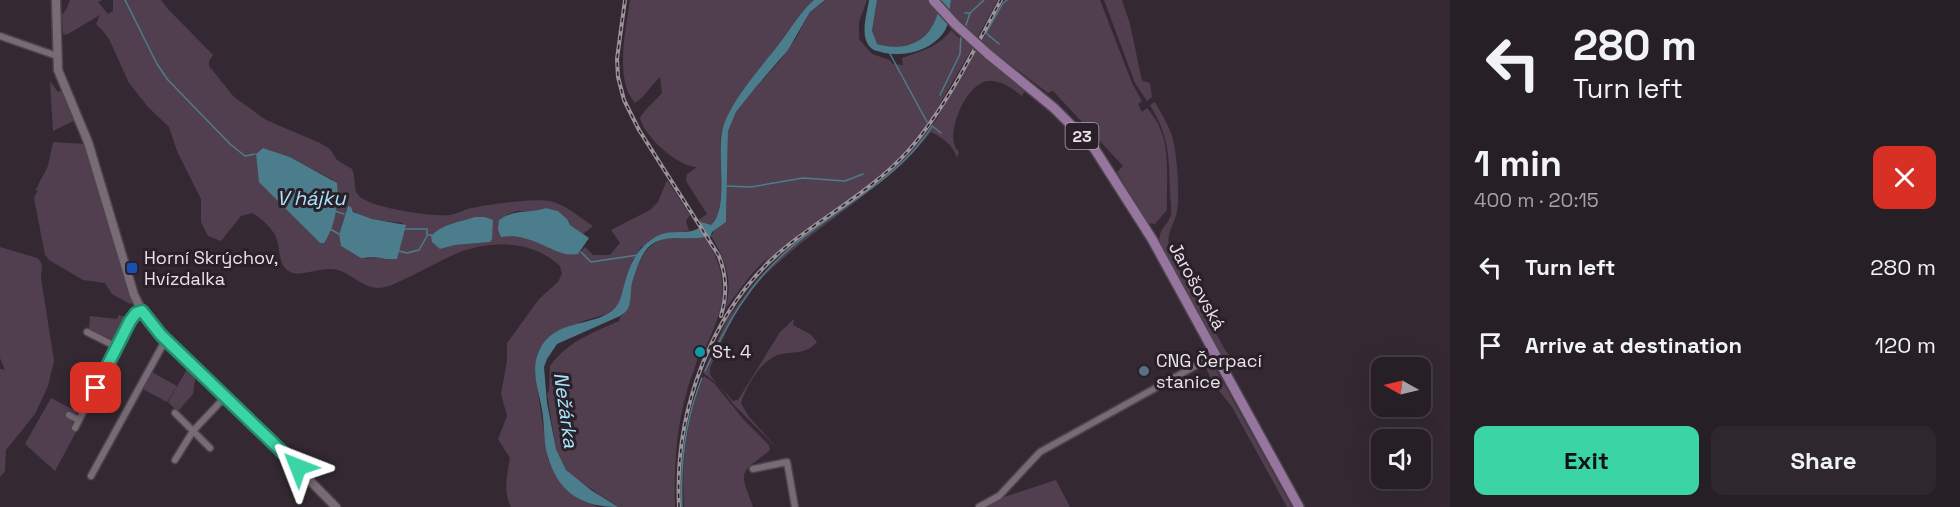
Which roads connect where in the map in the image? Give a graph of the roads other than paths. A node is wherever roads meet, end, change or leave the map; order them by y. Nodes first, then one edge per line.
1 (56, 0) edge
2 (933, 0) edge
3 (0, 36) edge
4 (57, 56) junction
5 (142, 311) junction
6 (87, 332) dead end
7 (166, 339) junction
8 (117, 347) junction
9 (1215, 355) junction
10 (226, 396) junction
11 (175, 413) dead end
12 (69, 415) dead end
13 (79, 420) junction
14 (75, 428) dead end
15 (193, 431) junction
16 (210, 448) dead end
17 (175, 460) dead end
18 (753, 469) dead end
19 (91, 476) dead end
20 (336, 507) edge
21 (795, 507) edge
22 (979, 507) edge
23 (1299, 507) edge

1 - 4 street
2 - 9 main road, Jarošovská / 23, bridge
3 - 4 street
4 - 5 street
5 - 7 street
5 - 8 street
6 - 8 street
7 - 10 street
7 - 19 street
8 - 13 street
9 - 22 street
9 - 23 main road, Jarošovská / 23
10 - 15 street
10 - 20 street
11 - 15 street
12 - 13 street
13 - 14 street
15 - 16 street
15 - 17 street
18 - 21 street

